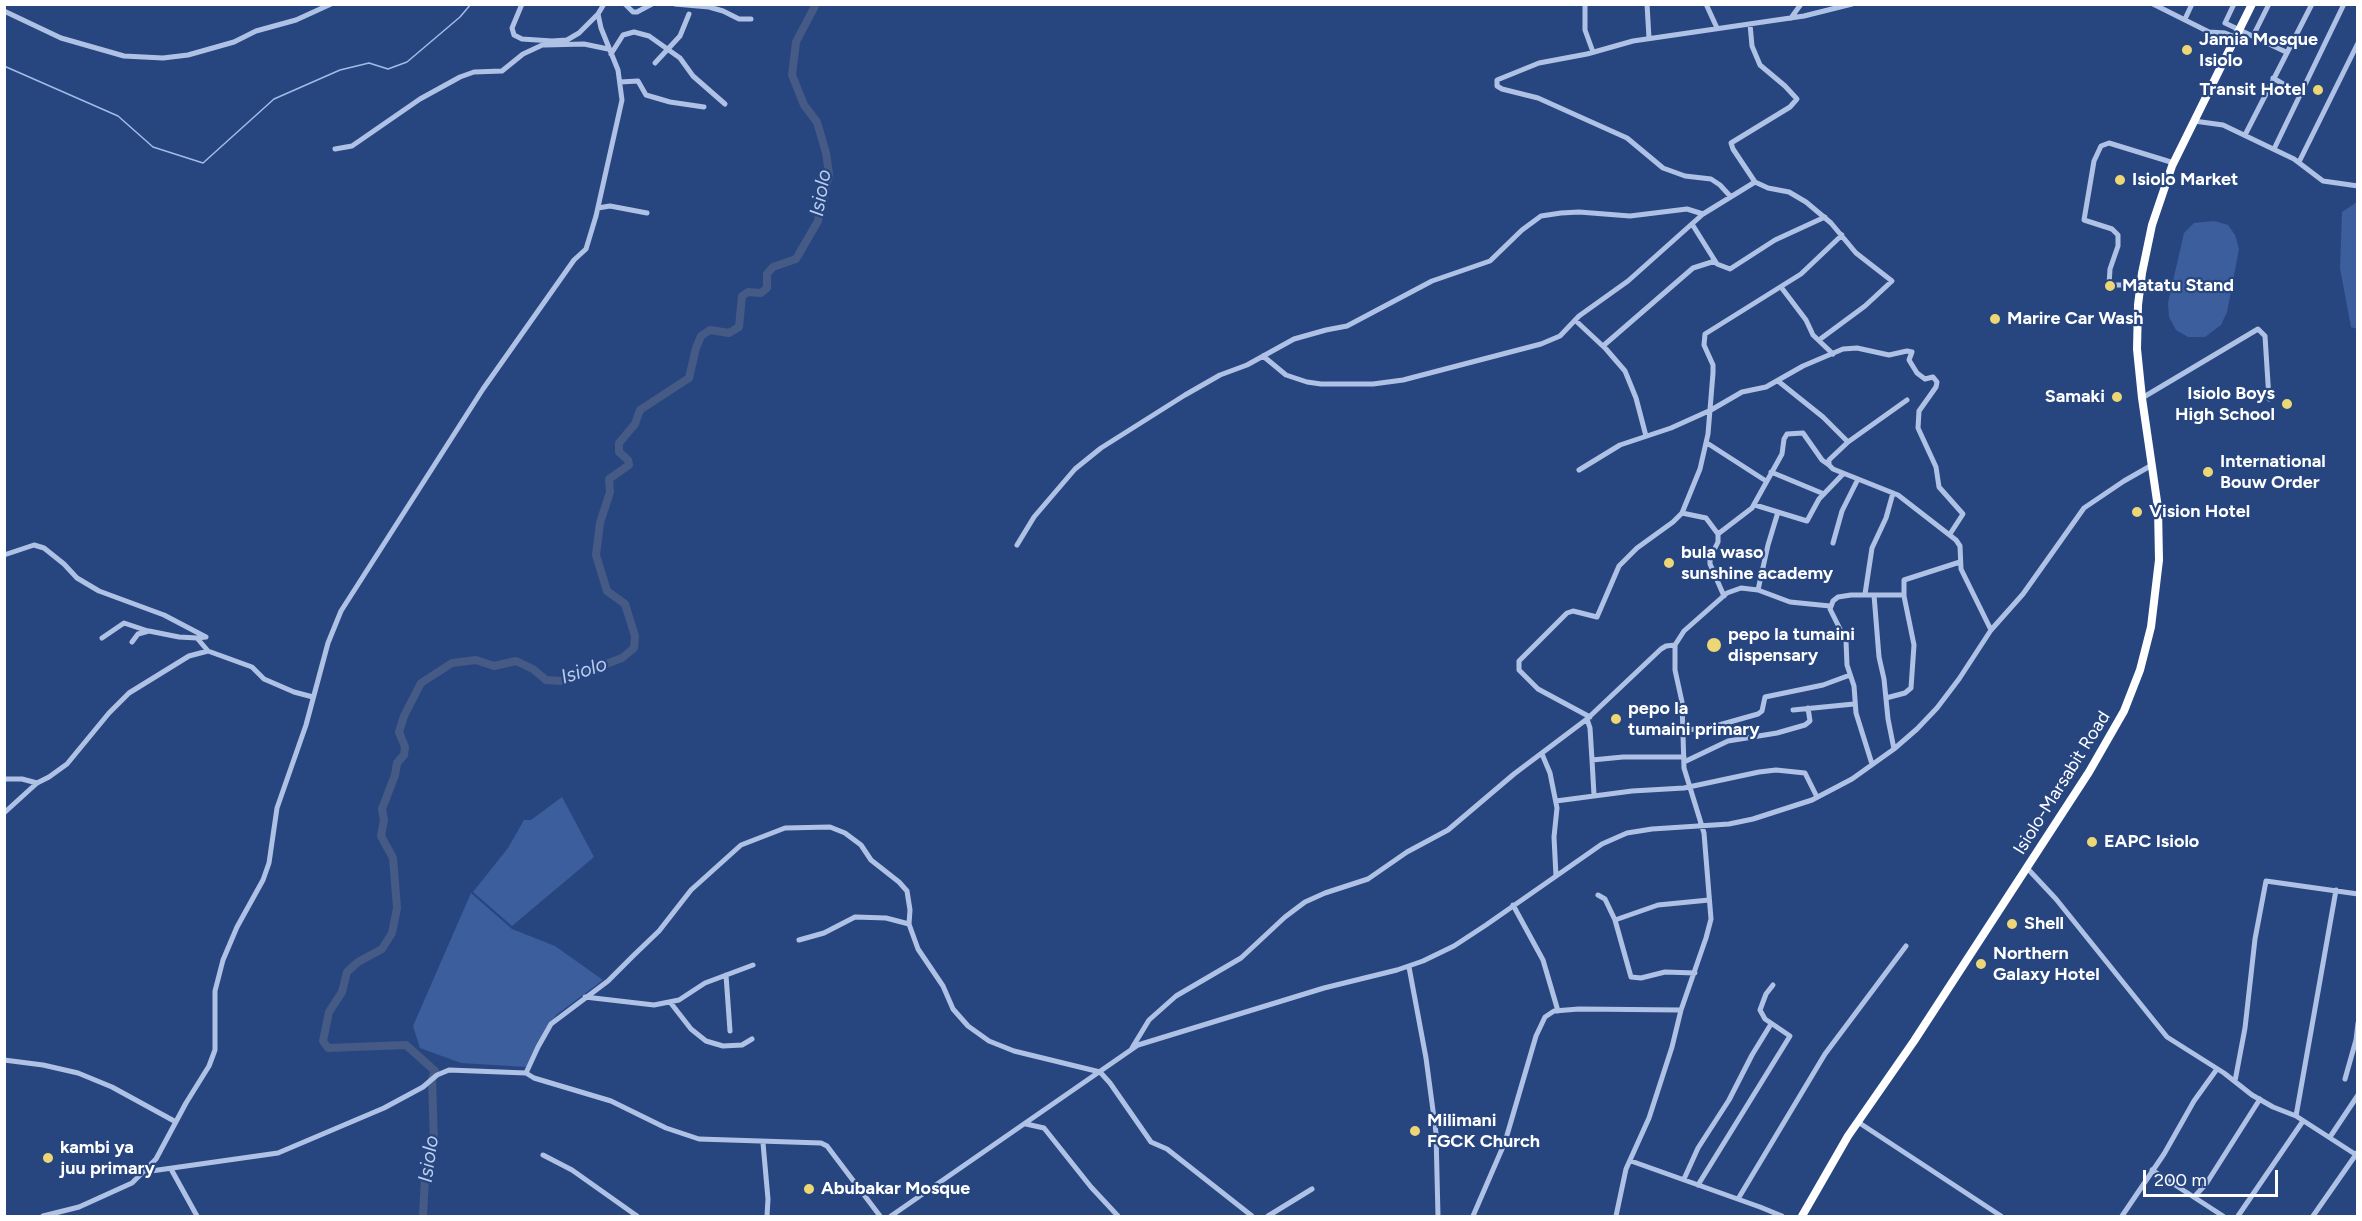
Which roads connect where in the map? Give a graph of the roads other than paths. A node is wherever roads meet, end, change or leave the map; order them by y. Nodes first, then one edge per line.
1 (331, 4) edge
2 (522, 4) edge
3 (604, 4) edge
4 (625, 4) edge
5 (652, 4) edge
6 (675, 4) edge
7 (1585, 4) edge
8 (1647, 4) edge
9 (1706, 4) edge
10 (1801, 4) edge
11 (1852, 4) edge
12 (2153, 4) edge
13 (2192, 4) edge
14 (2234, 4) edge
15 (2252, 4) edge
16 (2269, 4) edge
17 (2312, 4) edge
18 (2344, 4) edge
19 (4, 11) edge
20 (598, 14) junction
21 (689, 14) dead end
22 (1791, 18) junction
23 (2185, 19) junction
24 (751, 20) dead end
25 (1750, 24) junction
26 (1717, 28) junction
27 (2237, 33) junction
28 (2253, 36) junction
29 (1649, 39) junction
30 (551, 41) junction
31 (2358, 44) edge
32 (544, 45) junction
33 (669, 49) junction
34 (609, 52) junction
35 (1593, 52) junction
36 (2286, 52) junction
37 (655, 63) dead end
38 (2273, 78) junction
39 (620, 82) junction
40 (2300, 94) junction
41 (725, 104) dead end
42 (704, 107) dead end
43 (2194, 121) junction
44 (2245, 135) junction
45 (335, 149) dead end
46 (2274, 149) junction
47 (2299, 162) junction
48 (2174, 163) junction
49 (1755, 182) junction
50 (2358, 186) edge
51 (1731, 197) junction
52 (598, 208) junction
53 (647, 213) dead end
54 (1703, 214) junction
55 (1825, 217) junction
56 (1692, 224) junction
57 (1842, 235) junction
58 (1715, 261) junction
59 (2140, 285) junction
60 (1781, 287) junction
61 (1575, 320) junction
62 (1819, 340) junction
63 (1603, 346) junction
64 (1833, 354) junction
65 (1263, 356) junction
66 (1778, 381) junction
67 (2142, 398) junction
68 (2269, 399) dead end
69 (1907, 400) dead end
70 (1711, 410) junction
71 (1646, 436) junction
72 (1848, 442) junction
73 (1707, 443) junction
74 (1829, 465) junction
75 (2152, 465) junction
76 (1579, 470) dead end
77 (1771, 472) junction
78 (1843, 474) junction
79 (1858, 480) junction
80 (1766, 481) junction
81 (1893, 493) junction
82 (1824, 494) junction
83 (1755, 505) junction
84 (1682, 513) junction
85 (1778, 513) junction
86 (1718, 534) junction
87 (1950, 534) junction
88 (1833, 543) dead end
89 (1017, 545) dead end
90 (4, 555) edge
91 (1960, 562) junction
92 (1758, 590) junction
93 (1865, 594) junction
94 (1874, 595) junction
95 (1904, 595) junction
96 (1724, 596) junction
97 (1830, 606) junction
98 (1991, 630) junction
99 (149, 631) junction
100 (102, 638) dead end
101 (197, 638) junction
102 (132, 642) dead end
103 (1675, 645) junction
104 (208, 651) junction
105 (1850, 675) junction
106 (313, 697) junction
107 (1886, 698) junction
108 (1854, 704) junction
109 (1808, 708) junction
110 (1793, 710) dead end
111 (1589, 718) junction
112 (1683, 731) junction
113 (1894, 749) junction
114 (1542, 754) junction
115 (1684, 759) junction
116 (1592, 760) junction
117 (1872, 764) junction
118 (4, 778) edge
119 (37, 783) junction
120 (1690, 787) junction
121 (1594, 795) junction
122 (1817, 797) junction
123 (1556, 801) junction
124 (4, 813) edge
125 (1702, 825) junction
126 (2026, 868) junction
127 (1556, 876) junction
128 (2336, 890) junction
129 (2358, 894) edge
130 (1598, 895) dead end
131 (1709, 900) junction
132 (1513, 905) junction
133 (1615, 920) junction
134 (909, 924) junction
135 (799, 940) dead end
136 (1906, 946) dead end
137 (753, 965) dead end
138 (1409, 967) junction
139 (1695, 973) junction
140 (726, 975) junction
141 (1773, 985) dead end
142 (585, 998) junction
143 (670, 1002) junction
144 (1681, 1010) junction
145 (1558, 1011) junction
146 (2358, 1023) edge
147 (1771, 1024) junction
148 (730, 1031) dead end
149 (752, 1039) dead end
150 (1131, 1049) junction
151 (4, 1060) edge
152 (2217, 1069) junction
153 (1100, 1072) junction
154 (526, 1073) junction
155 (2345, 1079) dead end
156 (2235, 1081) junction
157 (2358, 1095) edge
158 (2260, 1099) junction
159 (2296, 1116) junction
160 (2303, 1120) junction
161 (176, 1122) junction
162 (1858, 1122) junction
163 (1026, 1124) junction
164 (2330, 1137) junction
165 (763, 1143) junction
166 (2357, 1154) edge
167 (543, 1155) dead end
168 (1631, 1161) junction
169 (171, 1169) junction
170 (2152, 1170) junction
171 (144, 1172) junction
172 (1684, 1179) junction
173 (1698, 1185) junction
174 (1312, 1189) dead end
175 (2194, 1197) junction
176 (1738, 1199) junction
177 (43, 1216) edge
178 (197, 1216) edge
179 (637, 1216) edge
180 (767, 1216) edge
181 (880, 1216) edge
182 (891, 1216) edge
183 (1118, 1216) edge
184 (1252, 1216) edge
185 (1268, 1216) edge
186 (1438, 1216) edge
187 (1473, 1216) edge
188 (1616, 1216) edge
189 (1782, 1216) edge
190 (1802, 1216) edge
191 (2001, 1216) edge
192 (2124, 1216) edge
193 (2223, 1216) edge
194 (2238, 1216) edge
195 (2313, 1216) edge

1 - 19 street
2 - 30 street
3 - 20 street
4 - 5 street
6 - 24 street
7 - 35 street
8 - 29 street
9 - 26 street
10 - 22 street
11 - 22 street
12 - 23 street
13 - 23 street
14 - 27 street
15 - 27 highway, Isiolo-Marsabit Road
16 - 28 street
17 - 36 street
18 - 40 street
20 - 30 street
20 - 34 street
21 - 33 street
22 - 25 street
23 - 27 street
25 - 26 street
25 - 49 street
26 - 29 street
27 - 28 street
27 - 43 highway, Isiolo-Marsabit Road
28 - 36 street
29 - 35 street
30 - 32 street
31 - 47 street
32 - 34 street
32 - 45 street
33 - 34 street
33 - 37 street
33 - 41 street
34 - 39 street
35 - 51 street
36 - 38 street
38 - 40 street
38 - 44 street
39 - 42 street
39 - 52 street
40 - 46 street
43 - 44 street
43 - 48 highway, Isiolo-Marsabit Road
44 - 46 street
46 - 47 street
47 - 50 street
48 - 59 highway, Isiolo-Marsabit Road
48 - 59 street
49 - 51 street
49 - 55 street
51 - 54 street
52 - 53 street
52 - 106 street
54 - 56 street
54 - 65 street
55 - 57 street
55 - 58 street
56 - 58 street
56 - 61 street
57 - 60 street
57 - 62 street
58 - 63 street
59 - 67 highway, Isiolo-Marsabit Road
60 - 62 street
60 - 70 street
61 - 63 street
61 - 65 street
62 - 64 street
63 - 71 street
64 - 66 street
64 - 87 street
65 - 89 street
66 - 70 street
66 - 72 street
67 - 68 street
67 - 75 highway, Isiolo-Marsabit Road
69 - 72 street
70 - 71 street
70 - 73 street
71 - 76 street
72 - 74 street
73 - 80 street
73 - 84 street
74 - 77 street
74 - 78 street
75 - 98 street
75 - 126 highway, Isiolo-Marsabit Road
77 - 80 street
77 - 82 street
78 - 79 street
78 - 82 street
79 - 81 street
79 - 88 street
80 - 83 street
81 - 87 street
81 - 93 street
82 - 85 street
83 - 85 street
83 - 86 street
84 - 86 street
84 - 111 street
85 - 92 street
86 - 96 street
87 - 91 street
90 - 101 street
91 - 95 street
91 - 98 street
92 - 96 street
92 - 97 street
93 - 94 street
93 - 97 street
94 - 95 street
94 - 107 street
95 - 107 street
96 - 103 street
97 - 105 street
98 - 113 street
99 - 100 street
99 - 101 street
99 - 102 street
101 - 104 street
103 - 111 street
103 - 112 street
104 - 106 street
104 - 119 street
105 - 108 street
105 - 112 street
106 - 161 street
107 - 113 street
108 - 109 street
108 - 117 street
109 - 110 street
109 - 115 street
111 - 114 street
111 - 116 street
112 - 115 street
113 - 117 street
114 - 123 street
114 - 150 street
115 - 116 street
115 - 120 street
116 - 121 street
117 - 122 street
118 - 119 street
119 - 124 street
120 - 121 street
120 - 122 street
120 - 125 street
121 - 123 street
122 - 125 street
123 - 127 street
125 - 127 street
125 - 131 street
126 - 152 street
126 - 162 highway, Isiolo-Marsabit Road
127 - 132 street
128 - 129 street
128 - 156 street
128 - 159 street
130 - 133 street
131 - 133 street
131 - 139 street
132 - 138 street
132 - 145 street
133 - 139 street
134 - 135 street
134 - 142 street
134 - 153 street
136 - 176 street
137 - 140 street
138 - 150 street
138 - 186 street
139 - 144 street
140 - 143 street
140 - 148 street
141 - 147 street
142 - 143 street
142 - 154 street
143 - 149 street
144 - 145 street
144 - 168 street
145 - 187 street
146 - 155 street
147 - 172 street
147 - 173 street
150 - 153 street
151 - 161 street
152 - 156 street
152 - 170 street
153 - 163 street
153 - 184 street
154 - 165 street
154 - 169 street
156 - 158 street
157 - 164 street
158 - 159 street
158 - 175 street
159 - 160 street
160 - 164 street
160 - 194 street
161 - 171 street
162 - 190 highway, Isiolo-Marsabit Road
162 - 191 street
163 - 182 street
163 - 183 street
164 - 166 street
165 - 180 street
165 - 181 street
166 - 195 street
167 - 179 street
168 - 172 street
168 - 188 street
169 - 171 street
169 - 178 street
170 - 175 street
170 - 192 street
171 - 177 street
172 - 173 street
173 - 176 street
174 - 185 street
175 - 193 street
176 - 189 street

